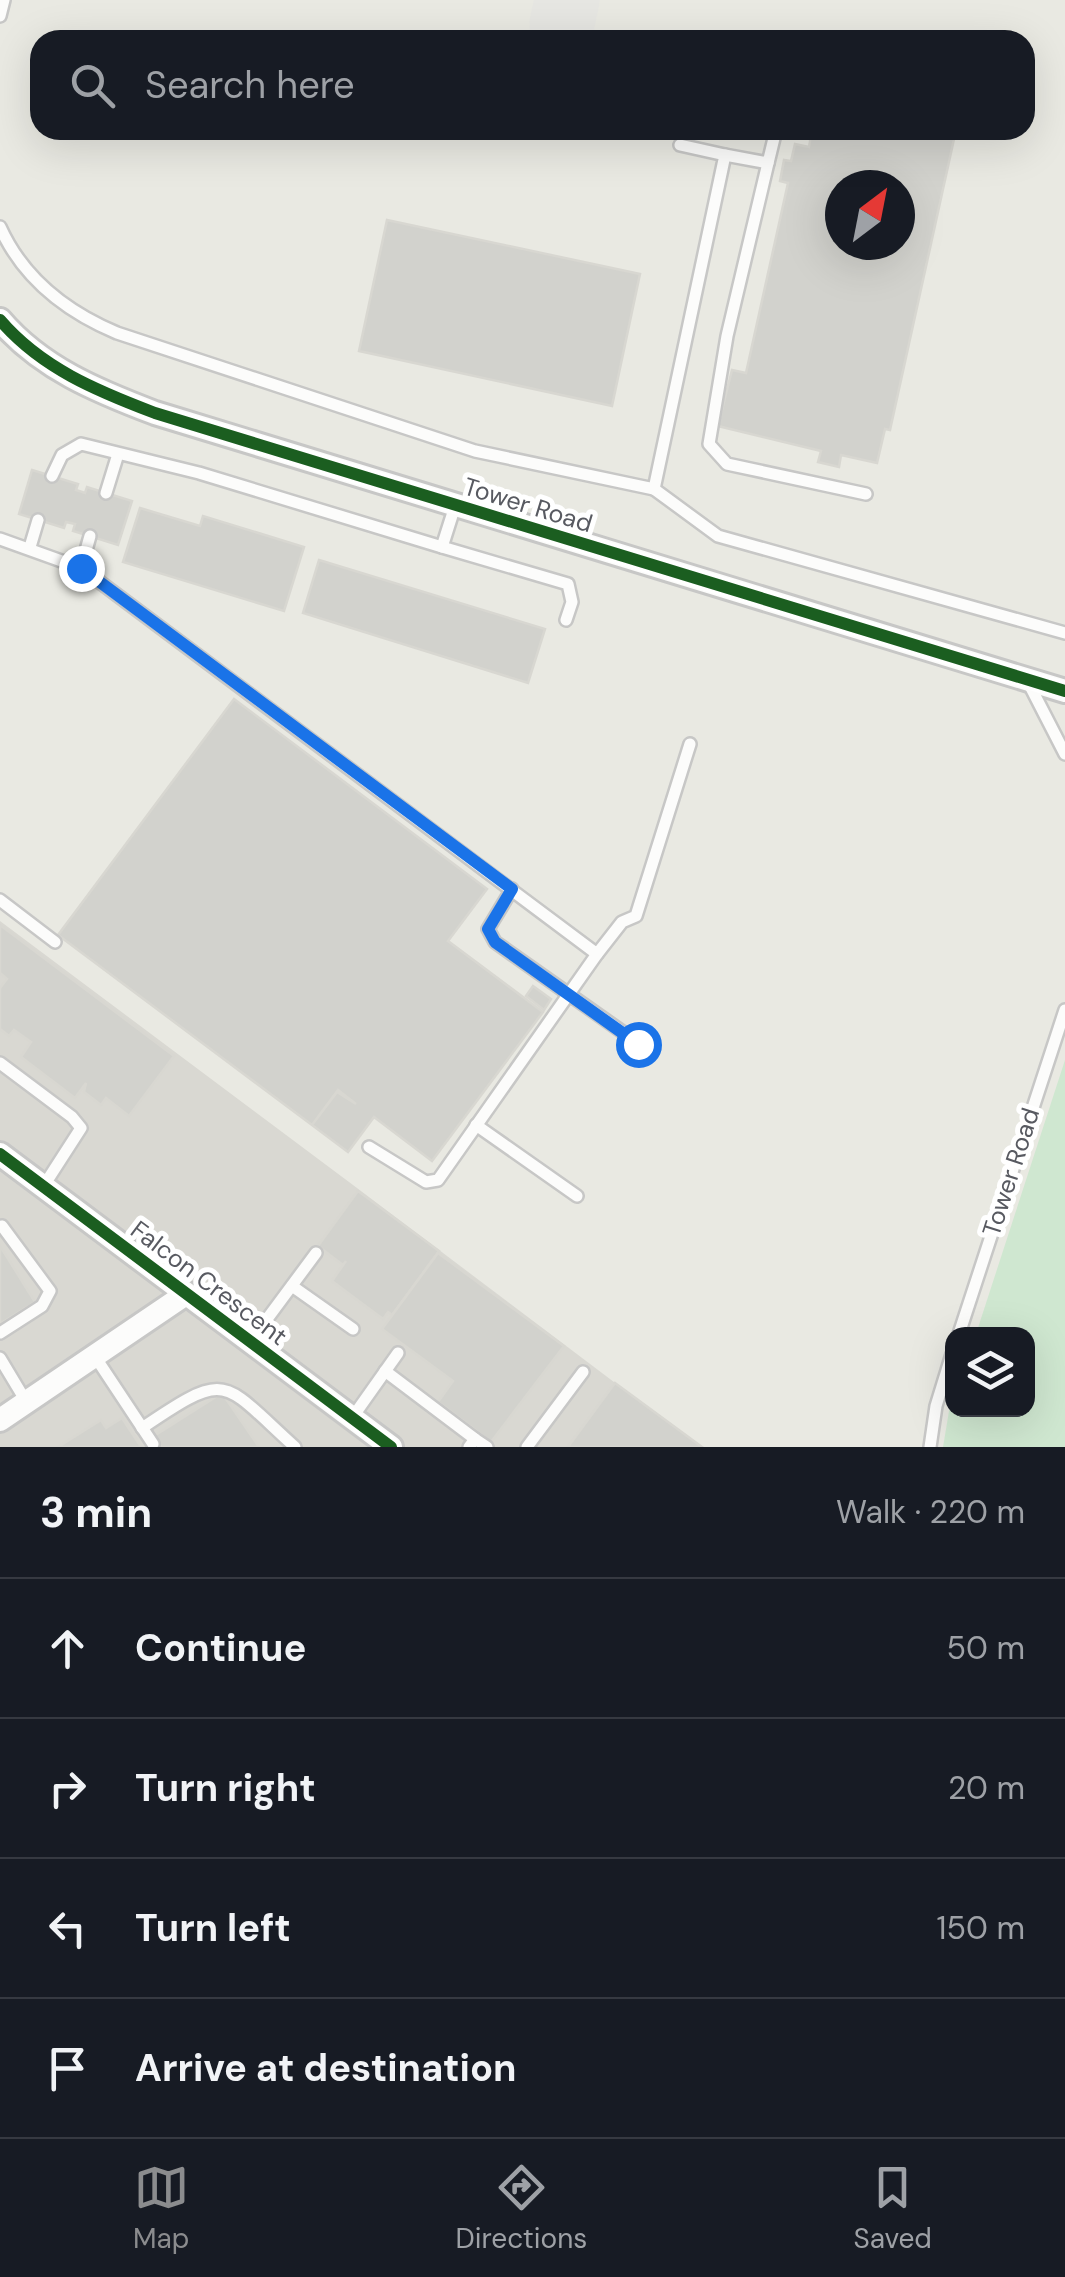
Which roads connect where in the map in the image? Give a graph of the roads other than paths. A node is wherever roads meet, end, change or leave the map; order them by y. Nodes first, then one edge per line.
1 (4, 0) edge
2 (0, 16) edge
3 (774, 140) edge
4 (680, 146) dead end
5 (725, 155) junction
6 (768, 163) junction
7 (0, 227) edge
8 (0, 320) edge
9 (118, 454) junction
10 (52, 476) dead end
11 (654, 490) junction
12 (106, 493) dead end
13 (866, 494) dead end
14 (455, 506) junction
15 (38, 520) dead end
16 (90, 536) dead end
17 (0, 539) edge
18 (30, 547) junction
19 (442, 547) junction
20 (81, 568) junction
21 (566, 620) dead end
22 (1065, 633) edge
23 (1026, 678) junction
24 (1065, 691) edge
25 (690, 744) dead end
26 (1065, 754) edge
27 (512, 889) junction
28 (0, 900) edge
29 (55, 942) dead end
30 (597, 954) junction
31 (567, 995) junction
32 (1065, 1010) edge
33 (638, 1044) dead end
34 (0, 1063) edge
35 (476, 1125) junction
36 (369, 1147) dead end
37 (0, 1154) edge
38 (43, 1187) junction
39 (576, 1196) dead end
40 (2, 1226) edge
41 (316, 1253) dead end
42 (292, 1286) junction
43 (186, 1294) junction
44 (961, 1327) edge
45 (353, 1329) dead end
46 (0, 1333) edge
47 (250, 1342) junction
48 (398, 1353) dead end
49 (0, 1358) edge
50 (96, 1358) junction
51 (385, 1370) junction
52 (583, 1372) dead end
53 (945, 1384) edge
54 (26, 1403) junction
55 (352, 1418) junction
56 (0, 1420) edge
57 (142, 1428) junction
58 (472, 1443) edge
59 (152, 1444) dead end
60 (294, 1447) edge
61 (391, 1447) edge
62 (486, 1447) edge
63 (527, 1447) edge
64 (930, 1447) edge

1 - 2 lane
3 - 6 lane
4 - 5 lane
5 - 6 lane
5 - 11 lane
6 - 13 lane
7 - 11 lane
8 - 14 street, Tower Road
9 - 10 lane
9 - 12 lane
9 - 19 lane
11 - 22 lane
14 - 19 lane
14 - 23 street, Tower Road
15 - 18 lane
16 - 20 lane
17 - 18 lane
18 - 20 lane
19 - 21 lane
20 - 27 lane
23 - 24 street, Tower Road
23 - 26 lane
25 - 30 lane
27 - 30 lane
27 - 31 lane
28 - 29 lane
30 - 31 lane
31 - 33 lane
31 - 35 lane
32 - 44 lane, Tower Road
34 - 38 lane
35 - 36 lane
35 - 39 lane
37 - 38 street, Falcon Crescent
38 - 43 street, Falcon Crescent
40 - 46 lane
41 - 42 lane
42 - 45 lane
42 - 47 lane
43 - 47 street, Falcon Crescent
43 - 50 street
47 - 55 street, Falcon Crescent
48 - 51 lane
49 - 54 lane
50 - 54 street
50 - 57 lane
51 - 55 lane
51 - 58 lane
52 - 63 lane
53 - 64 lane
54 - 56 street
55 - 61 street, Falcon Crescent
57 - 59 lane
57 - 60 lane
58 - 62 lane

